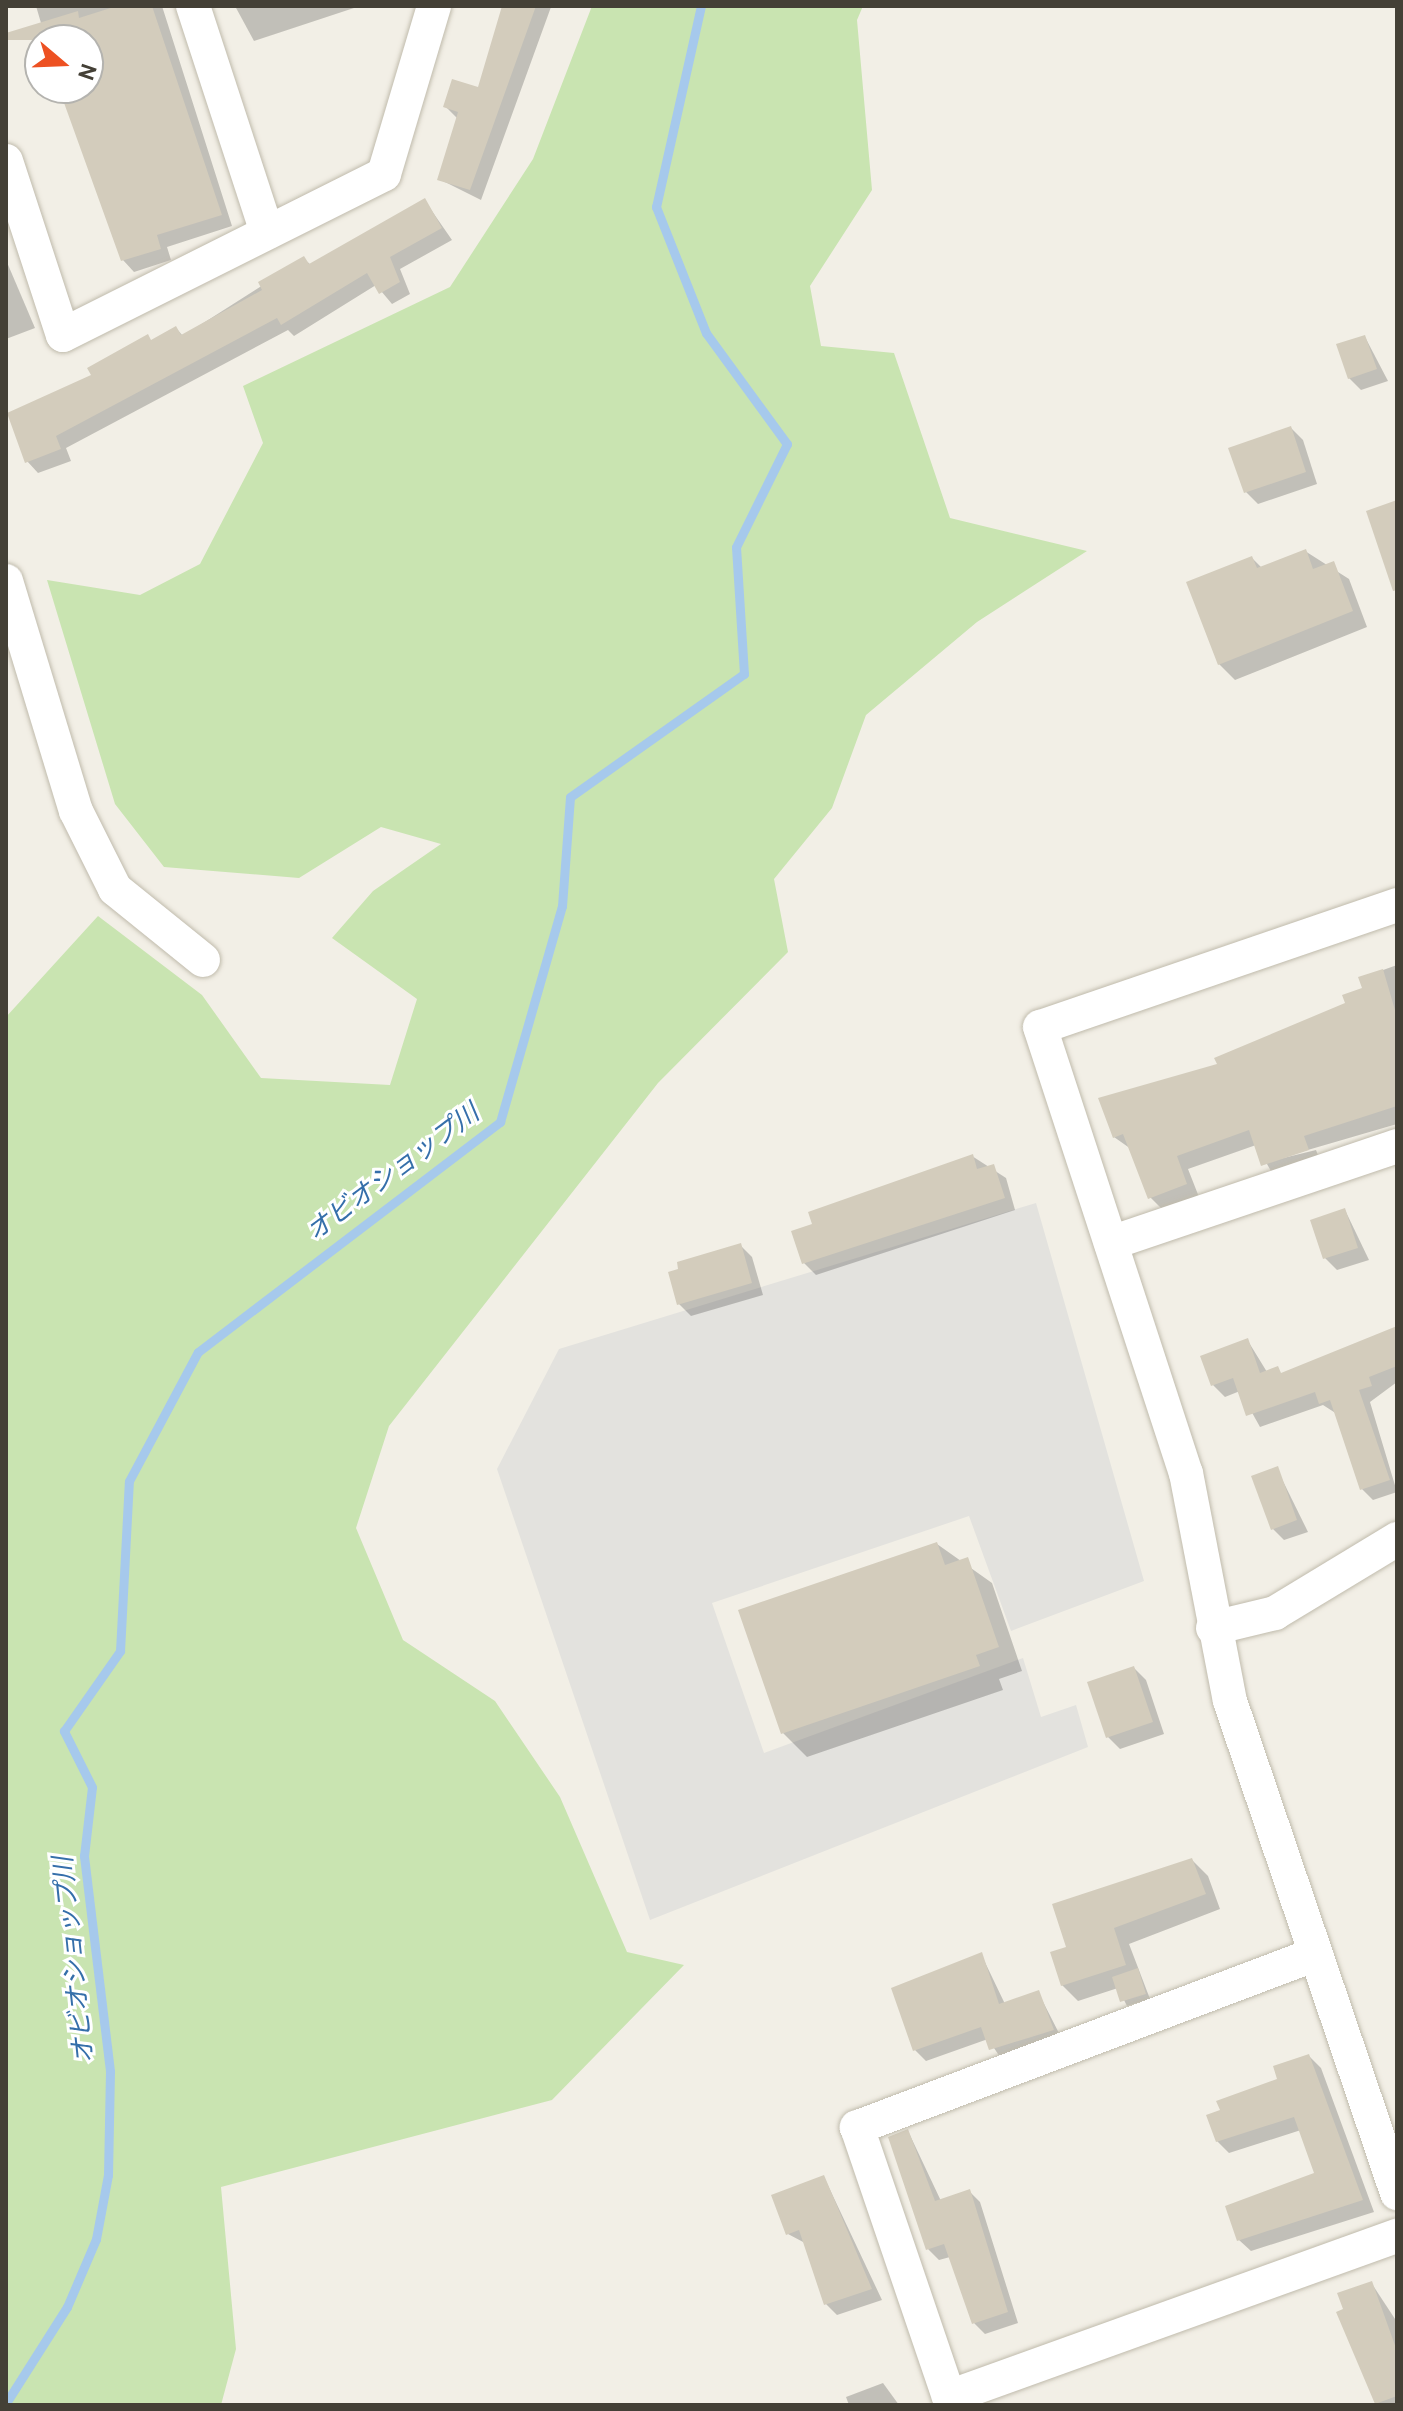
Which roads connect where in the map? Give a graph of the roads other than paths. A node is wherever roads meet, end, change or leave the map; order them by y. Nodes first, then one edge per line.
1 (193, 6) edge
2 (434, 6) edge
3 (6, 161) edge
4 (267, 232) junction
5 (6, 581) edge
6 (1397, 905) edge
7 (203, 960) dead end
8 (1397, 1146) edge
9 (1111, 1243) junction
10 (1397, 1539) edge
11 (1213, 1628) junction
12 (1316, 1954) junction
13 (1397, 2193) edge
14 (1397, 2236) edge

1 - 4 street
2 - 4 street
3 - 4 street
5 - 7 street
6 - 9 street
8 - 9 street
9 - 11 street
10 - 11 street
11 - 12 street
12 - 13 street
12 - 14 street

